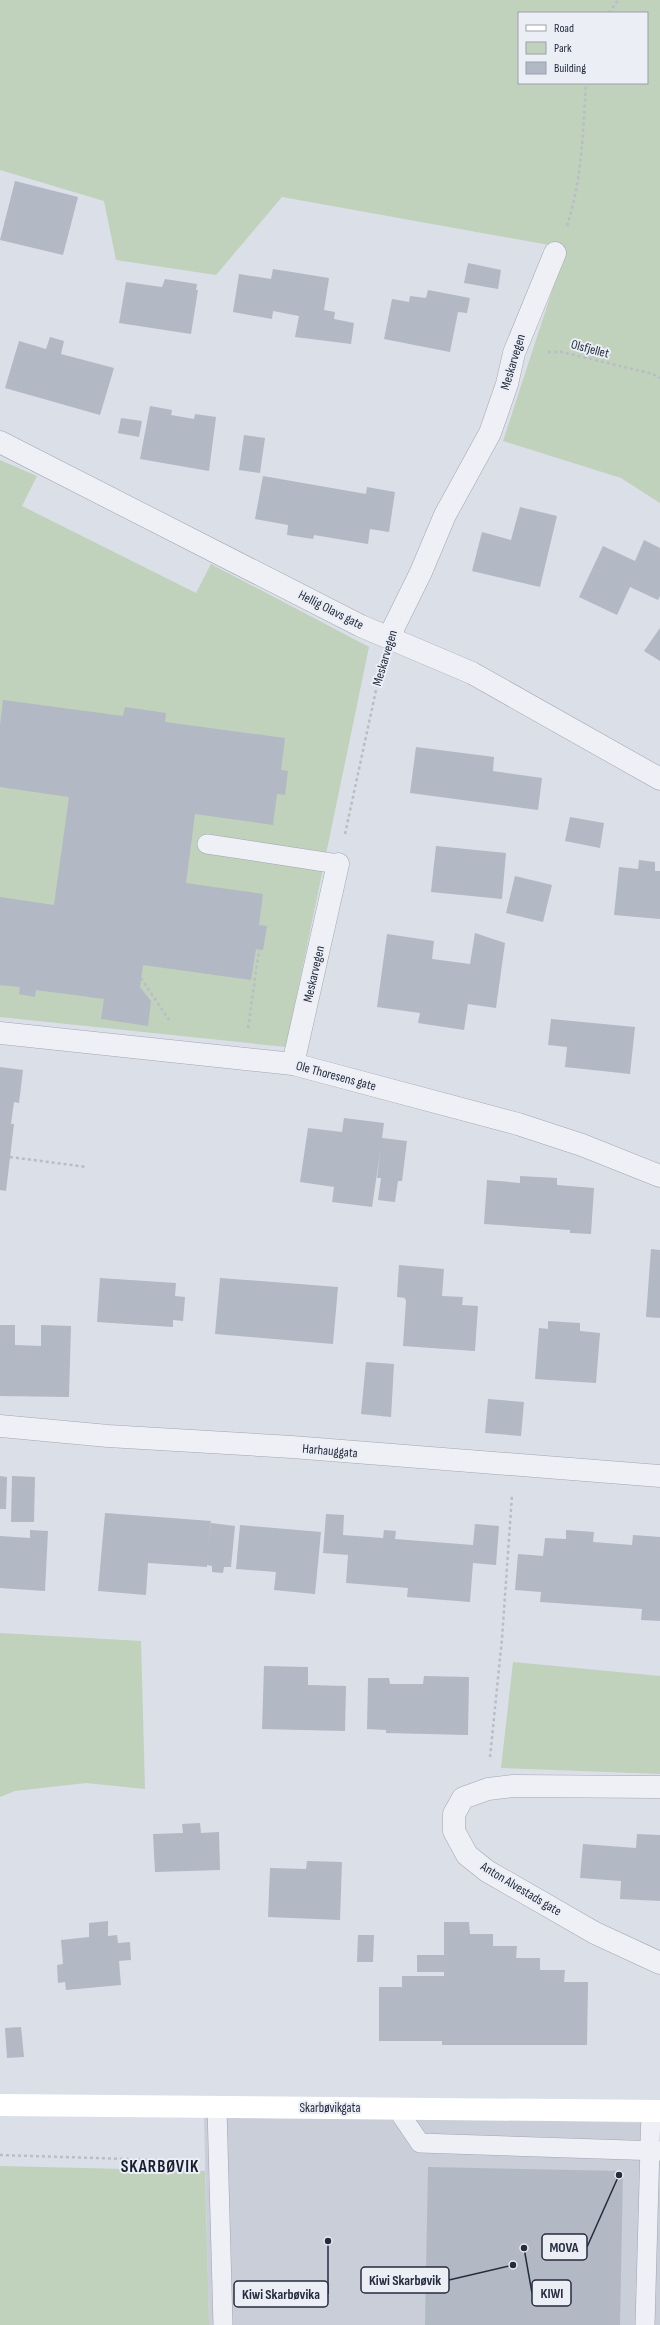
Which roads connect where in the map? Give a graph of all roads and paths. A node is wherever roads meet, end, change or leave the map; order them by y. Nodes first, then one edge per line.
1 (618, 0) edge
2 (610, 12) edge
3 (586, 84) edge
4 (555, 253) joint
5 (514, 353) junction
6 (660, 378) edge
7 (0, 442) edge
8 (389, 637) junction
9 (660, 779) edge
10 (206, 844) dead end
11 (338, 864) junction
12 (259, 950) dead end
13 (141, 978) dead end
14 (0, 1033) edge
15 (192, 1053) junction
16 (244, 1060) junction
17 (293, 1064) junction
18 (10, 1157) dead end
19 (87, 1167) dead end
20 (660, 1176) edge
21 (0, 1426) edge
22 (514, 1465) junction
23 (660, 1476) edge
24 (660, 1787) edge
25 (488, 1789) junction
26 (660, 1963) edge
27 (0, 2105) edge
28 (217, 2108) junction
29 (397, 2109) junction
30 (655, 2111) edge
31 (655, 2151) edge
32 (0, 2156) edge
33 (219, 2162) junction
34 (223, 2325) edge
35 (645, 2325) edge

1 - 2 path
3 - 4 path
4 - 5 street, Meskarvegen
5 - 6 path, Olsfjellet
5 - 8 street, Meskarvegen
7 - 8 street, Hellig Olavs gate
8 - 9 street, Hellig Olavs gate
8 - 11 path, Meskarvegen
10 - 11 lane
11 - 17 street, Meskarvegen
12 - 16 path
13 - 15 path
14 - 15 street, Ole Thoresens gate
15 - 16 street, Ole Thoresens gate
16 - 17 street, Ole Thoresens gate
17 - 20 street, Ole Thoresens gate
18 - 19 path
21 - 22 street, Harhauggata
22 - 23 street, Harhauggata
22 - 25 path
24 - 25 street, Anton Alvestads gate
25 - 26 street, Anton Alvestads gate
27 - 28 main road, Skarbøvikgata
28 - 29 main road, Skarbøvikgata
28 - 33 lane
29 - 30 main road, Skarbøvikgata
29 - 31 lane
30 - 31 lane
31 - 35 lane
32 - 33 path
33 - 34 lane

